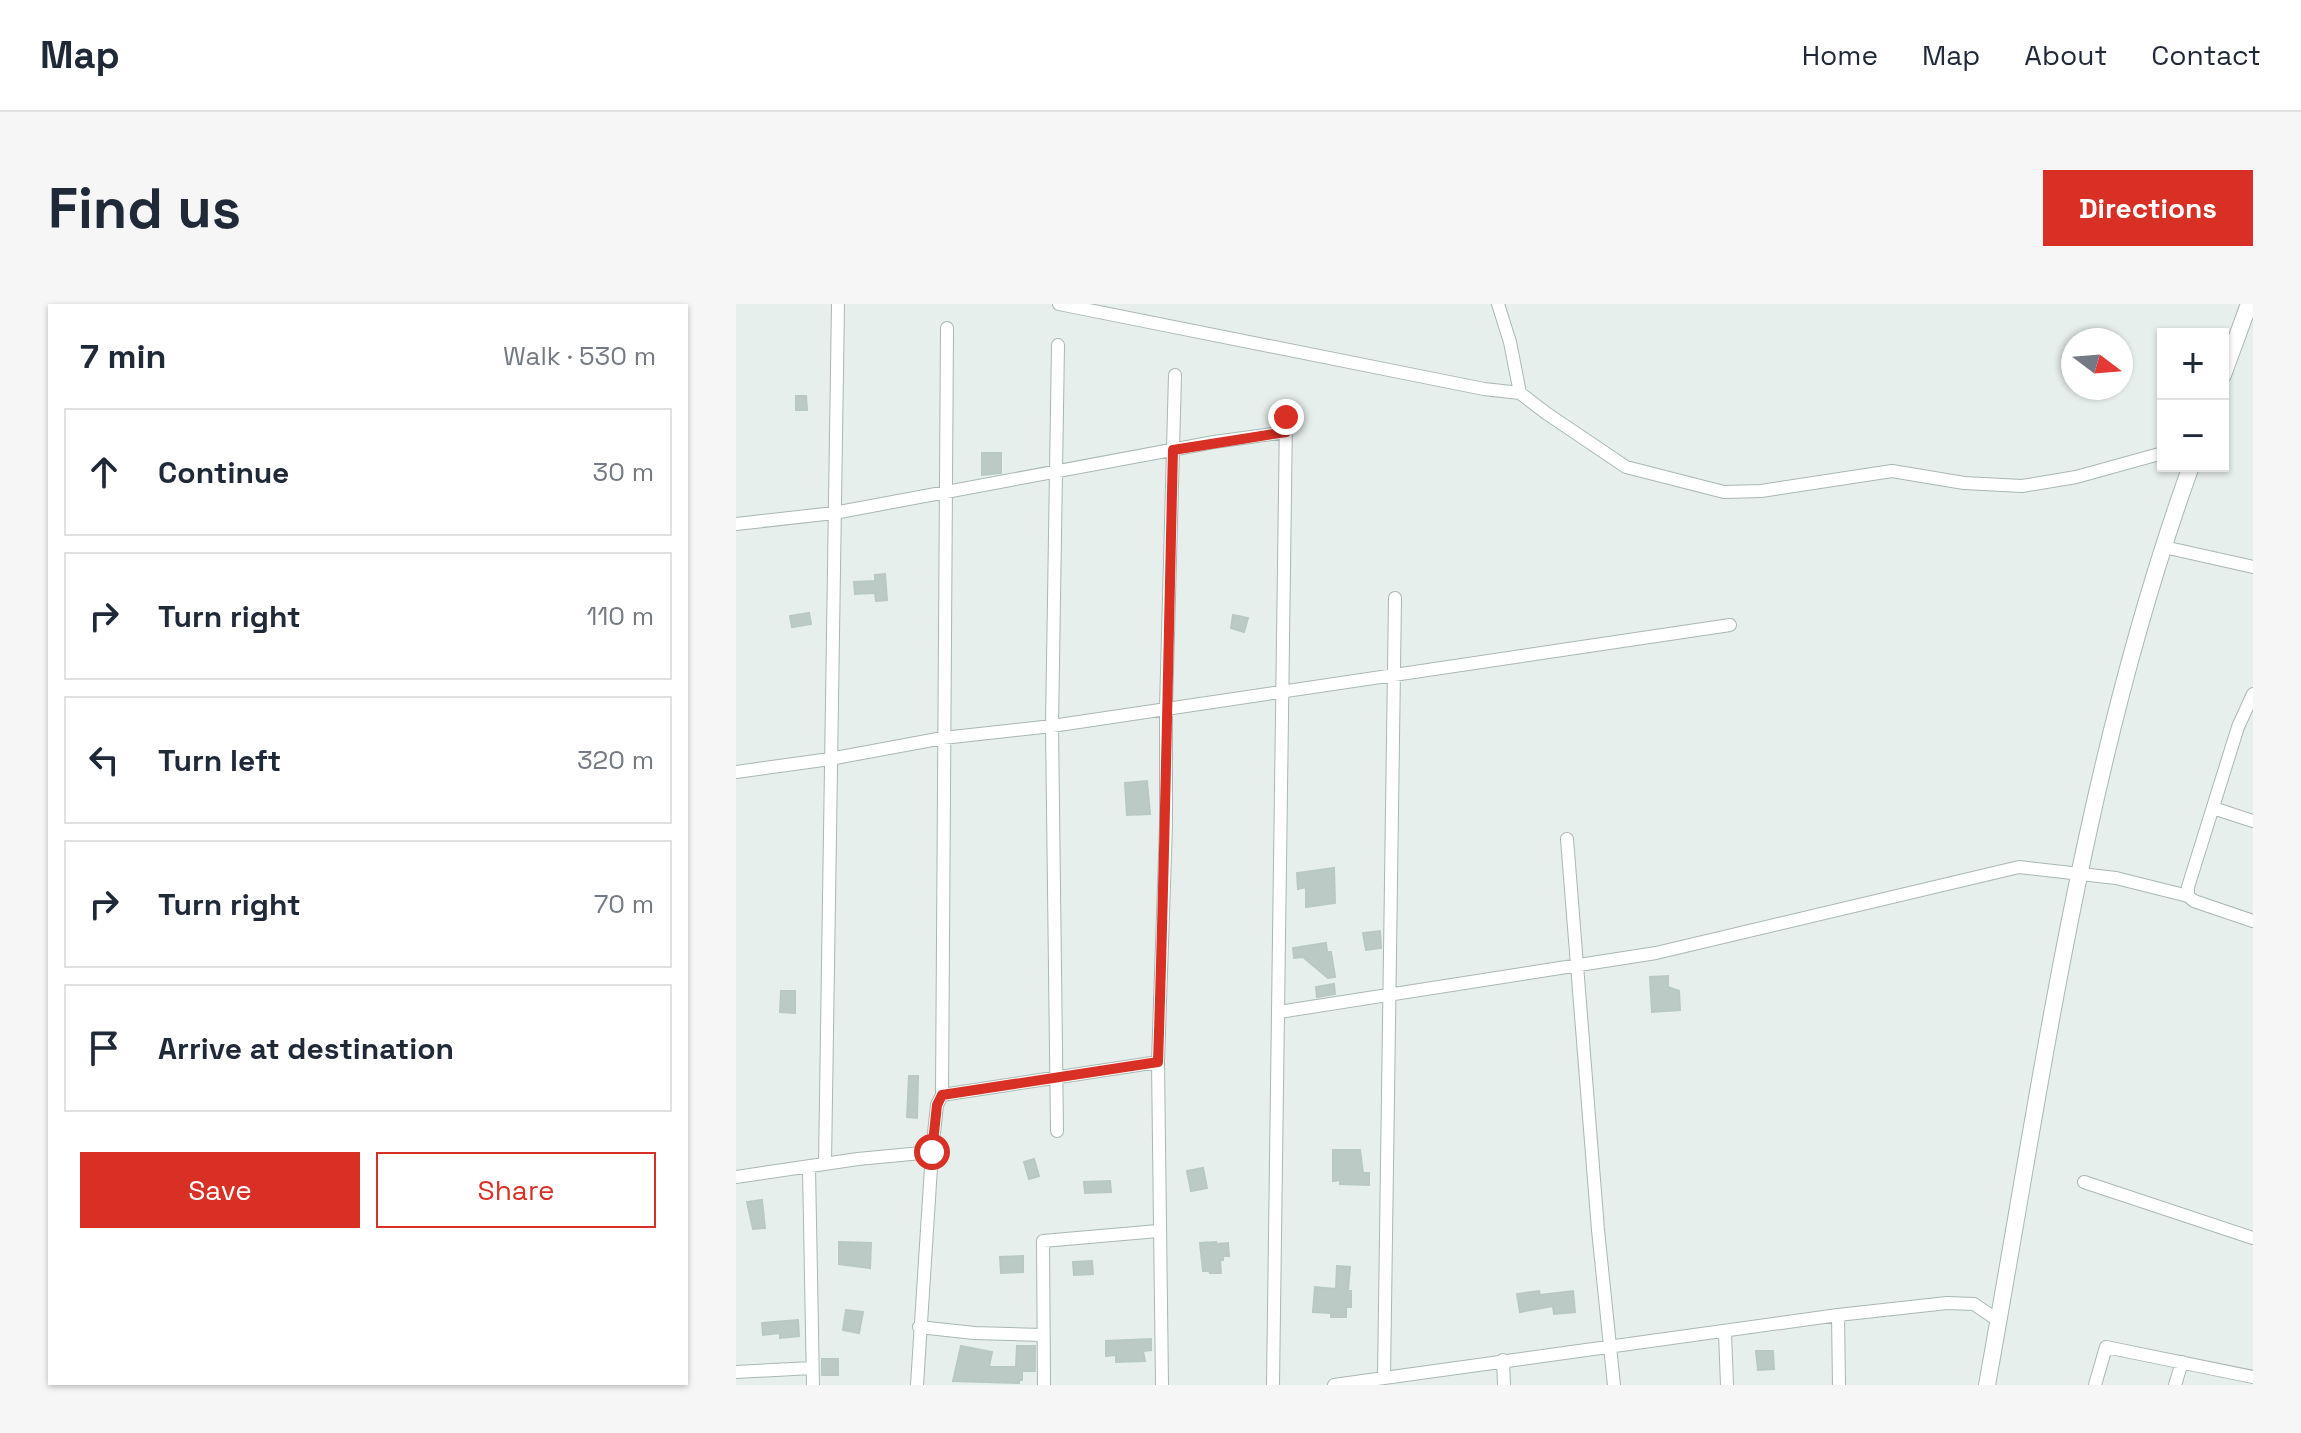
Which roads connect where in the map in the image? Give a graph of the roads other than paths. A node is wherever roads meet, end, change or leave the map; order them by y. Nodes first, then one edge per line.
1 (838, 304) edge
2 (1059, 304) edge
3 (1498, 304) edge
4 (2249, 304) edge
5 (947, 328) dead end
6 (1058, 345) dead end
7 (2229, 359) edge
8 (1175, 375) dead end
9 (1520, 393) junction
10 (1286, 417) dead end
11 (1286, 432) junction
12 (1173, 450) junction
13 (2157, 455) edge
14 (1056, 472) junction
15 (2189, 472) edge
16 (945, 494) junction
17 (834, 513) junction
18 (736, 524) edge
19 (2164, 547) junction
20 (2253, 567) edge
21 (1395, 598) dead end
22 (1730, 625) dead end
23 (1394, 674) junction
24 (1283, 691) junction
25 (2253, 694) edge
26 (1166, 708) junction
27 (1052, 726) junction
28 (943, 738) junction
29 (830, 759) junction
30 (736, 772) edge
31 (2213, 808) junction
32 (2253, 821) edge
33 (1567, 839) dead end
34 (2079, 873) junction
35 (2188, 896) junction
36 (2253, 921) edge
37 (1577, 965) junction
38 (1390, 994) junction
39 (1279, 1012) junction
40 (1158, 1062) junction
41 (1056, 1078) junction
42 (942, 1095) junction
43 (1057, 1131) dead end
44 (932, 1152) junction
45 (825, 1164) junction
46 (809, 1167) junction
47 (736, 1177) edge
48 (2084, 1182) dead end
49 (1158, 1231) junction
50 (2253, 1238) edge
51 (1838, 1315) junction
52 (1999, 1321) junction
53 (919, 1327) junction
54 (1725, 1333) junction
55 (1042, 1335) junction
56 (1611, 1348) junction
57 (1503, 1360) junction
58 (2182, 1362) junction
59 (812, 1368) junction
60 (736, 1372) edge
61 (2253, 1377) edge
62 (1378, 1381) edge
63 (813, 1385) edge
64 (917, 1385) edge
65 (1044, 1385) edge
66 (1162, 1385) edge
67 (1273, 1385) edge
68 (1334, 1385) edge
69 (1504, 1385) edge
70 (1614, 1385) edge
71 (1727, 1385) edge
72 (1839, 1385) edge
73 (1987, 1385) edge
74 (2095, 1385) edge
75 (2175, 1385) edge

1 - 17 street
2 - 9 street
3 - 9 street
4 - 7 street
5 - 16 street
6 - 14 street
8 - 12 street
9 - 13 street
10 - 11 street
11 - 12 street
11 - 24 street
12 - 14 street
12 - 26 street
14 - 16 street
14 - 27 street
15 - 19 street
16 - 17 street
16 - 28 street
17 - 18 street
17 - 29 street
19 - 20 street
19 - 34 street
21 - 23 street
22 - 23 street
23 - 24 street
23 - 38 street
24 - 26 street
24 - 39 street
25 - 31 street
26 - 27 street
26 - 40 street
27 - 28 street
27 - 41 street
28 - 29 street
28 - 42 street
29 - 30 street
29 - 45 street
31 - 32 street
31 - 35 street
33 - 37 street
34 - 35 street
34 - 37 street
34 - 52 street
35 - 36 street
37 - 38 street
37 - 56 street
38 - 39 street
38 - 62 street
39 - 67 street
40 - 41 street
40 - 49 street
41 - 42 street
41 - 43 street
42 - 44 street
44 - 45 street
44 - 53 street
45 - 46 street
46 - 47 street
46 - 59 street
48 - 50 street
49 - 55 street
49 - 66 street
51 - 52 street
51 - 54 street
51 - 72 street
52 - 73 street
53 - 55 street
53 - 64 street
54 - 56 street
54 - 71 street
55 - 65 street
56 - 57 street
56 - 70 street
57 - 62 street
57 - 69 street
58 - 61 street
58 - 74 street
58 - 75 street
59 - 60 street
59 - 63 street
62 - 68 street

